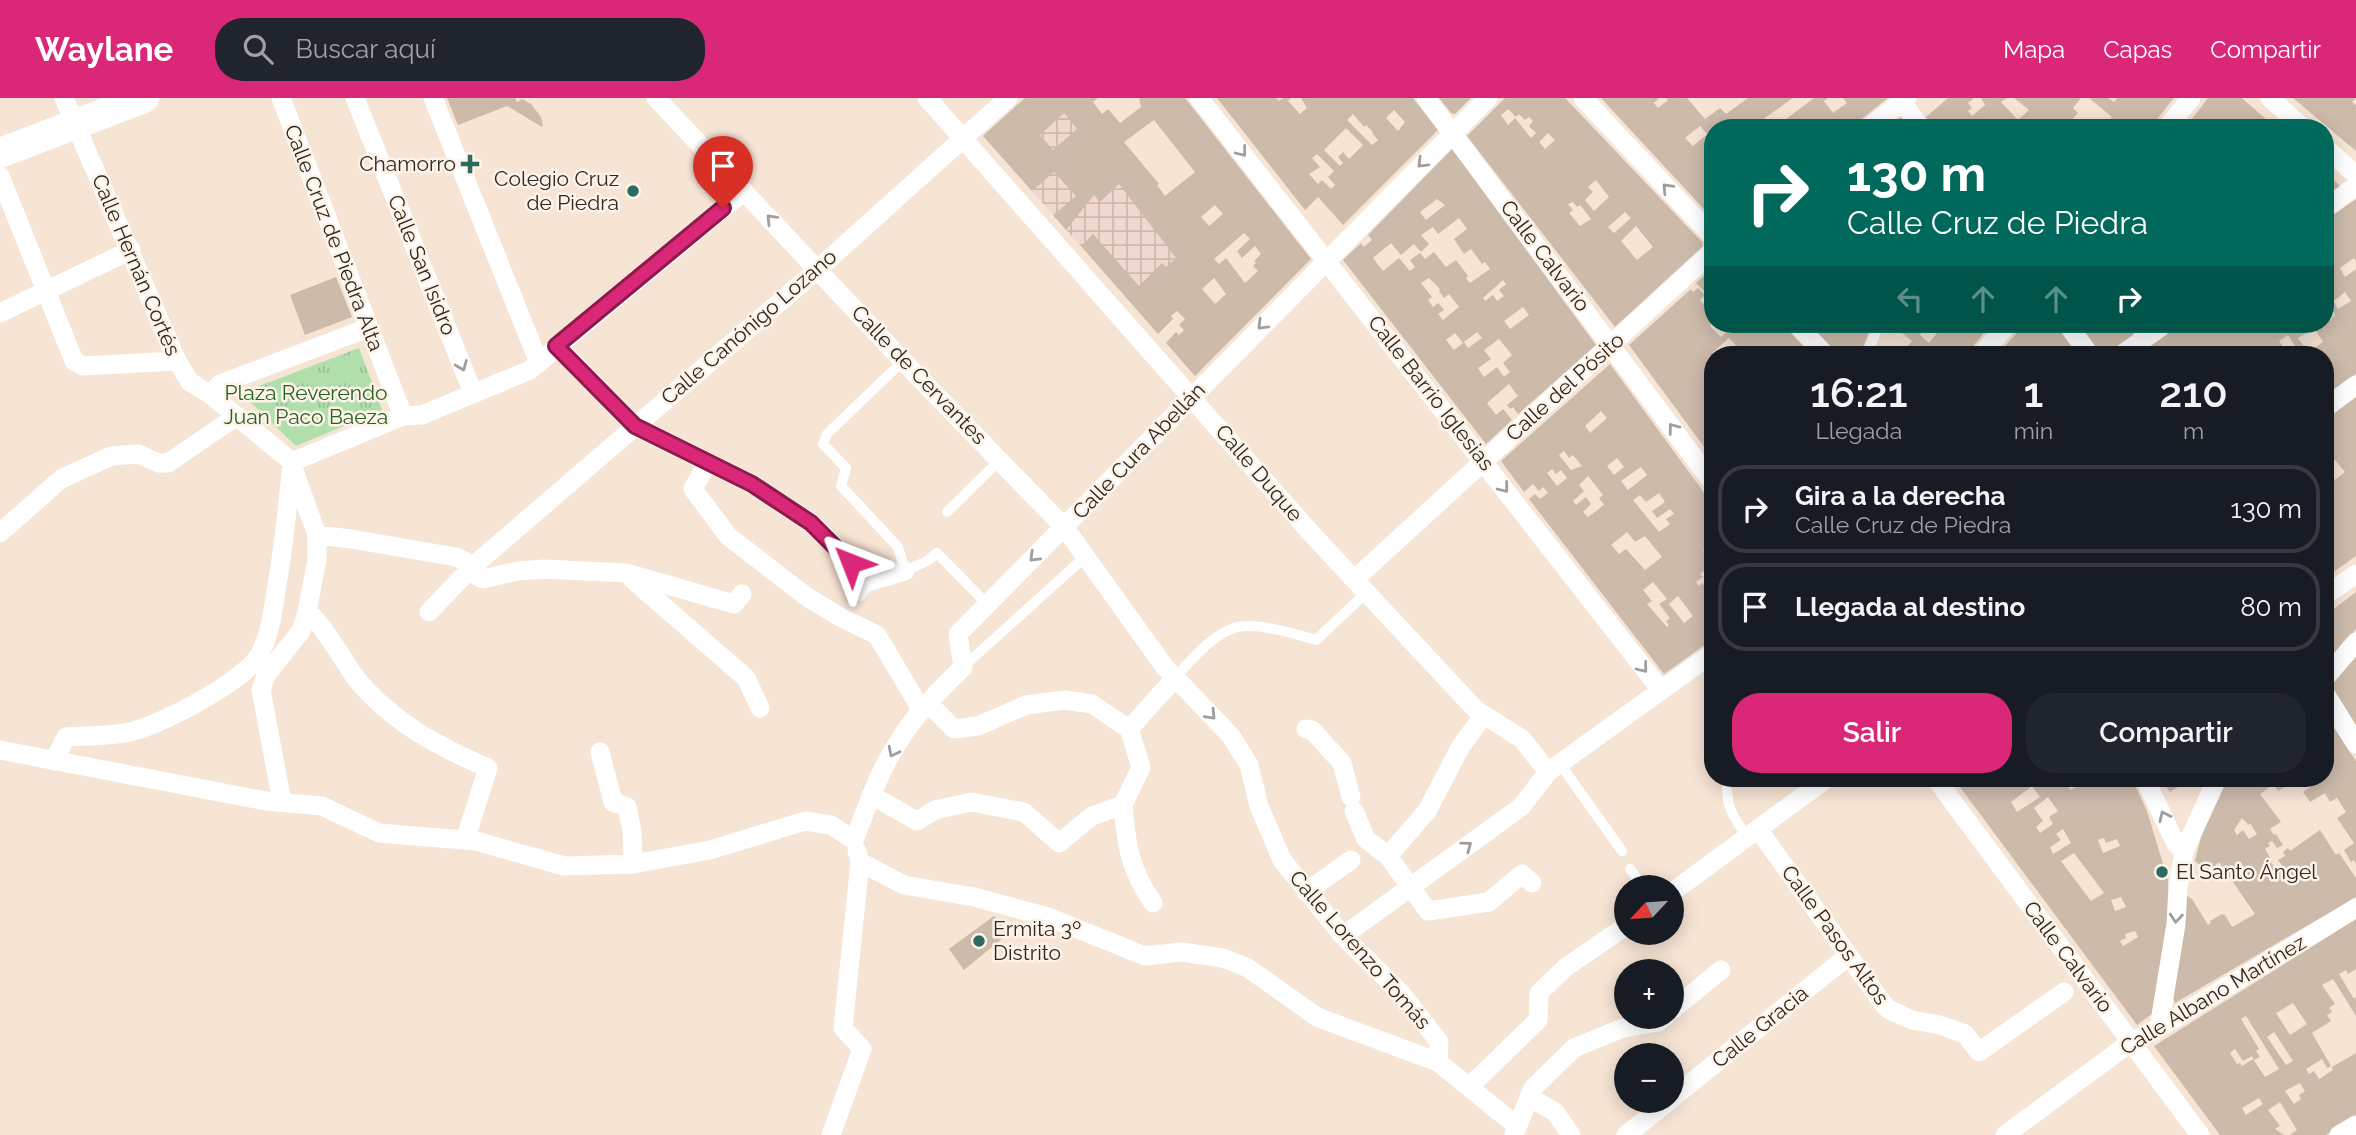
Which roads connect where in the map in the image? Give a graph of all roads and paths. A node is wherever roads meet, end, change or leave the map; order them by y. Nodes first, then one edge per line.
1 (144, 98) edge
2 (281, 98) edge
3 (355, 98) edge
4 (433, 98) edge
5 (656, 98) edge
6 (927, 98) edge
7 (1008, 98) edge
8 (1199, 98) edge
9 (1426, 98) edge
10 (1488, 98) edge
11 (1583, 98) edge
12 (2191, 98) edge
13 (2270, 98) edge
14 (1903, 99) edge
15 (70, 111) edge
16 (1879, 119) edge
17 (1915, 119) edge
18 (2174, 119) edge
19 (2293, 119) edge
20 (1453, 133) junction
21 (963, 139) junction
22 (0, 153) edge
23 (2334, 155) edge
24 (2356, 174) edge
25 (0, 176) edge
26 (2356, 186) edge
27 (744, 191) junction
28 (2334, 202) edge
29 (1704, 227) edge
30 (131, 250) junction
31 (1704, 259) edge
32 (1326, 260) junction
33 (818, 269) junction
34 (45, 291) junction
35 (0, 313) edge
36 (368, 328) junction
37 (1805, 333) edge
38 (2152, 333) edge
39 (1611, 345) junction
40 (556, 346) junction
41 (1817, 346) edge
42 (2134, 346) edge
43 (177, 361) junction
44 (903, 361) junction
45 (539, 363) junction
46 (2356, 384) edge
47 (473, 394) junction
48 (211, 395) junction
49 (1192, 396) junction
50 (2334, 401) edge
51 (237, 415) junction
52 (403, 416) junction
53 (635, 426) junction
54 (1000, 459) junction
55 (1484, 461) junction
56 (292, 463) junction
57 (707, 464) junction
58 (1704, 471) edge
59 (947, 512) dead end
60 (1065, 528) junction
61 (0, 533) edge
62 (317, 535) junction
63 (1086, 556) junction
64 (471, 568) junction
65 (905, 571) junction
66 (626, 573) junction
67 (2356, 574) edge
68 (1361, 585) junction
69 (2334, 589) edge
70 (742, 594) dead end
71 (986, 603) junction
72 (307, 612) junction
73 (429, 612) dead end
74 (2356, 642) edge
75 (1704, 659) edge
76 (963, 667) junction
77 (2334, 668) edge
78 (1169, 672) junction
79 (1661, 690) junction
80 (925, 707) junction
81 (760, 708) dead end
82 (2334, 708) edge
83 (1484, 715) junction
84 (1129, 729) junction
85 (1307, 729) dead end
86 (2355, 742) edge
87 (0, 750) edge
88 (600, 752) dead end
89 (54, 761) junction
90 (1554, 768) junction
91 (1727, 787) edge
92 (1815, 787) edge
93 (1942, 787) edge
94 (2149, 787) edge
95 (2213, 787) edge
96 (871, 795) junction
97 (282, 802) junction
98 (1123, 805) junction
99 (1753, 833) junction
100 (465, 840) junction
101 (854, 840) junction
102 (2184, 850) junction
103 (1622, 851) dead end
104 (1369, 853) junction
105 (860, 862) junction
106 (633, 864) junction
107 (1630, 869) dead end
108 (1634, 875) edge
109 (1532, 883) dead end
110 (1684, 883) edge
111 (1412, 886) junction
112 (1306, 891) junction
113 (1153, 903) dead end
114 (2356, 908) edge
115 (1614, 934) edge
116 (1343, 936) junction
117 (1848, 956) junction
118 (1721, 971) dead end
119 (2064, 992) dead end
120 (1684, 1001) edge
121 (2159, 1028) junction
122 (1621, 1029) edge
123 (2131, 1042) junction
124 (1438, 1062) junction
125 (1469, 1087) junction
126 (1684, 1089) edge
127 (1530, 1097) junction
128 (1654, 1113) edge
129 (2356, 1125) edge
130 (1516, 1130) edge
131 (831, 1135) edge
132 (1571, 1135) edge
133 (1626, 1135) edge
134 (2005, 1135) edge
135 (2200, 1135) edge
136 (2339, 1135) edge

1 - 15 main road
2 - 36 street, Calle Cruz de Piedra Alta
3 -> 47 street, Calle San Isidro
4 - 45 street
5 - 27 street, Calle de Cervantes
6 - 21 street, Calle Duque
7 - 21 street, Calle Canónigo Lozano
8 -> 32 street, Calle Barrio Iglesias
9 - 20 street, Calle Calvario
10 - 20 street, Calle Cura Abellán
29 -> 11 street
12 - 18 street
13 - 19 street
14 - 16 street
14 - 17 street
15 - 22 main road
15 - 30 street, Calle Hernán Cortés
20 -> 32 street, Calle Cura Abellán
20 - 39 street, Calle Calvario
21 - 33 street, Calle Canónigo Lozano
21 - 49 street, Calle Duque
23 - 24 street
25 - 34 street
26 - 28 street
33 -> 27 street, Calle de Cervantes
27 - 40 street
30 - 34 street
30 - 43 street, Calle Hernán Cortés
31 - 39 street, Calle del Pósito
32 -> 49 street, Calle Cura Abellán
32 - 55 street, Calle Barrio Iglesias
33 - 44 street, Calle de Cervantes
33 - 53 street, Calle Canónigo Lozano
34 - 35 street
34 - 43 street
36 - 48 street
36 - 52 street, Calle Cruz de Piedra Alta
37 - 41 street
38 - 42 street
39 - 55 street, Calle del Pósito
58 -> 39 street, Calle Calvario
40 - 45 street
40 - 53 street
43 - 48 street, Calle Hernán Cortés
44 - 54 street, Calle de Cervantes
44 - 65 lane
45 - 47 street
46 - 50 street
47 - 52 street
48 - 51 street
49 - 60 street, Calle Cura Abellán
49 - 68 street, Calle Duque
51 - 56 street
51 - 61 street
52 - 56 street
53 - 57 street
53 - 64 street, Calle Canónigo Lozano
54 - 59 lane
54 - 60 street, Calle de Cervantes
55 - 68 street, Calle del Pósito
55 -> 79 street, Calle Barrio Iglesias
56 - 62 street
56 - 89 street
57 - 65 street
57 - 80 street
60 - 63 street, Calle de Cervantes
60 -> 71 street, Calle Cura Abellán
62 - 64 street
62 - 72 street
63 - 76 lane
63 - 78 street, Calle de Cervantes
64 - 66 street
64 - 73 street, Calle Canónigo Lozano
65 - 71 lane
66 - 70 street
66 - 81 street
67 - 69 street
68 - 78 lane
68 - 83 street, Calle Duque
71 - 76 street, Calle Cura Abellán
72 - 97 street
72 - 100 street
74 - 77 street
75 - 79 street
76 - 80 street
78 - 84 street
78 -> 112 street, Calle Lorenzo Tomás
79 - 90 street
80 - 84 street
80 -> 96 street
82 - 86 street
83 - 90 street, Calle Duque
83 - 104 street
84 - 98 street
85 - 104 street
87 - 89 street
88 - 106 street
89 - 97 street
90 - 103 lane
111 -> 90 street
91 - 99 lane
92 - 99 street
93 - 123 street, Calle Calvario
102 -> 94 street
95 - 102 street
96 - 98 street
96 - 101 street
97 - 100 street
98 - 113 street
99 - 110 street
99 - 117 street, Calle Pasos Altos
100 - 106 street
101 - 105 street
101 - 106 street
102 -> 121 street
104 - 111 street
104 - 112 street
105 - 124 street
105 - 131 street
107 - 108 lane
109 - 111 street
111 - 116 street
112 - 116 street, Calle Lorenzo Tomás
114 - 121 street, Calle Albano Martínez
115 - 125 street
116 - 124 street, Calle Lorenzo Tomás
117 - 119 street, Calle Pasos Altos
117 - 126 street, Calle Gracia
118 - 120 street
121 - 123 street, Calle Albano Martínez
122 - 127 street
123 - 134 street, Calle Albano Martínez
123 - 135 street, Calle Calvario
124 - 125 street
125 - 130 street
127 - 130 street
127 - 132 street
128 - 133 street, Calle Gracia
129 - 136 street

